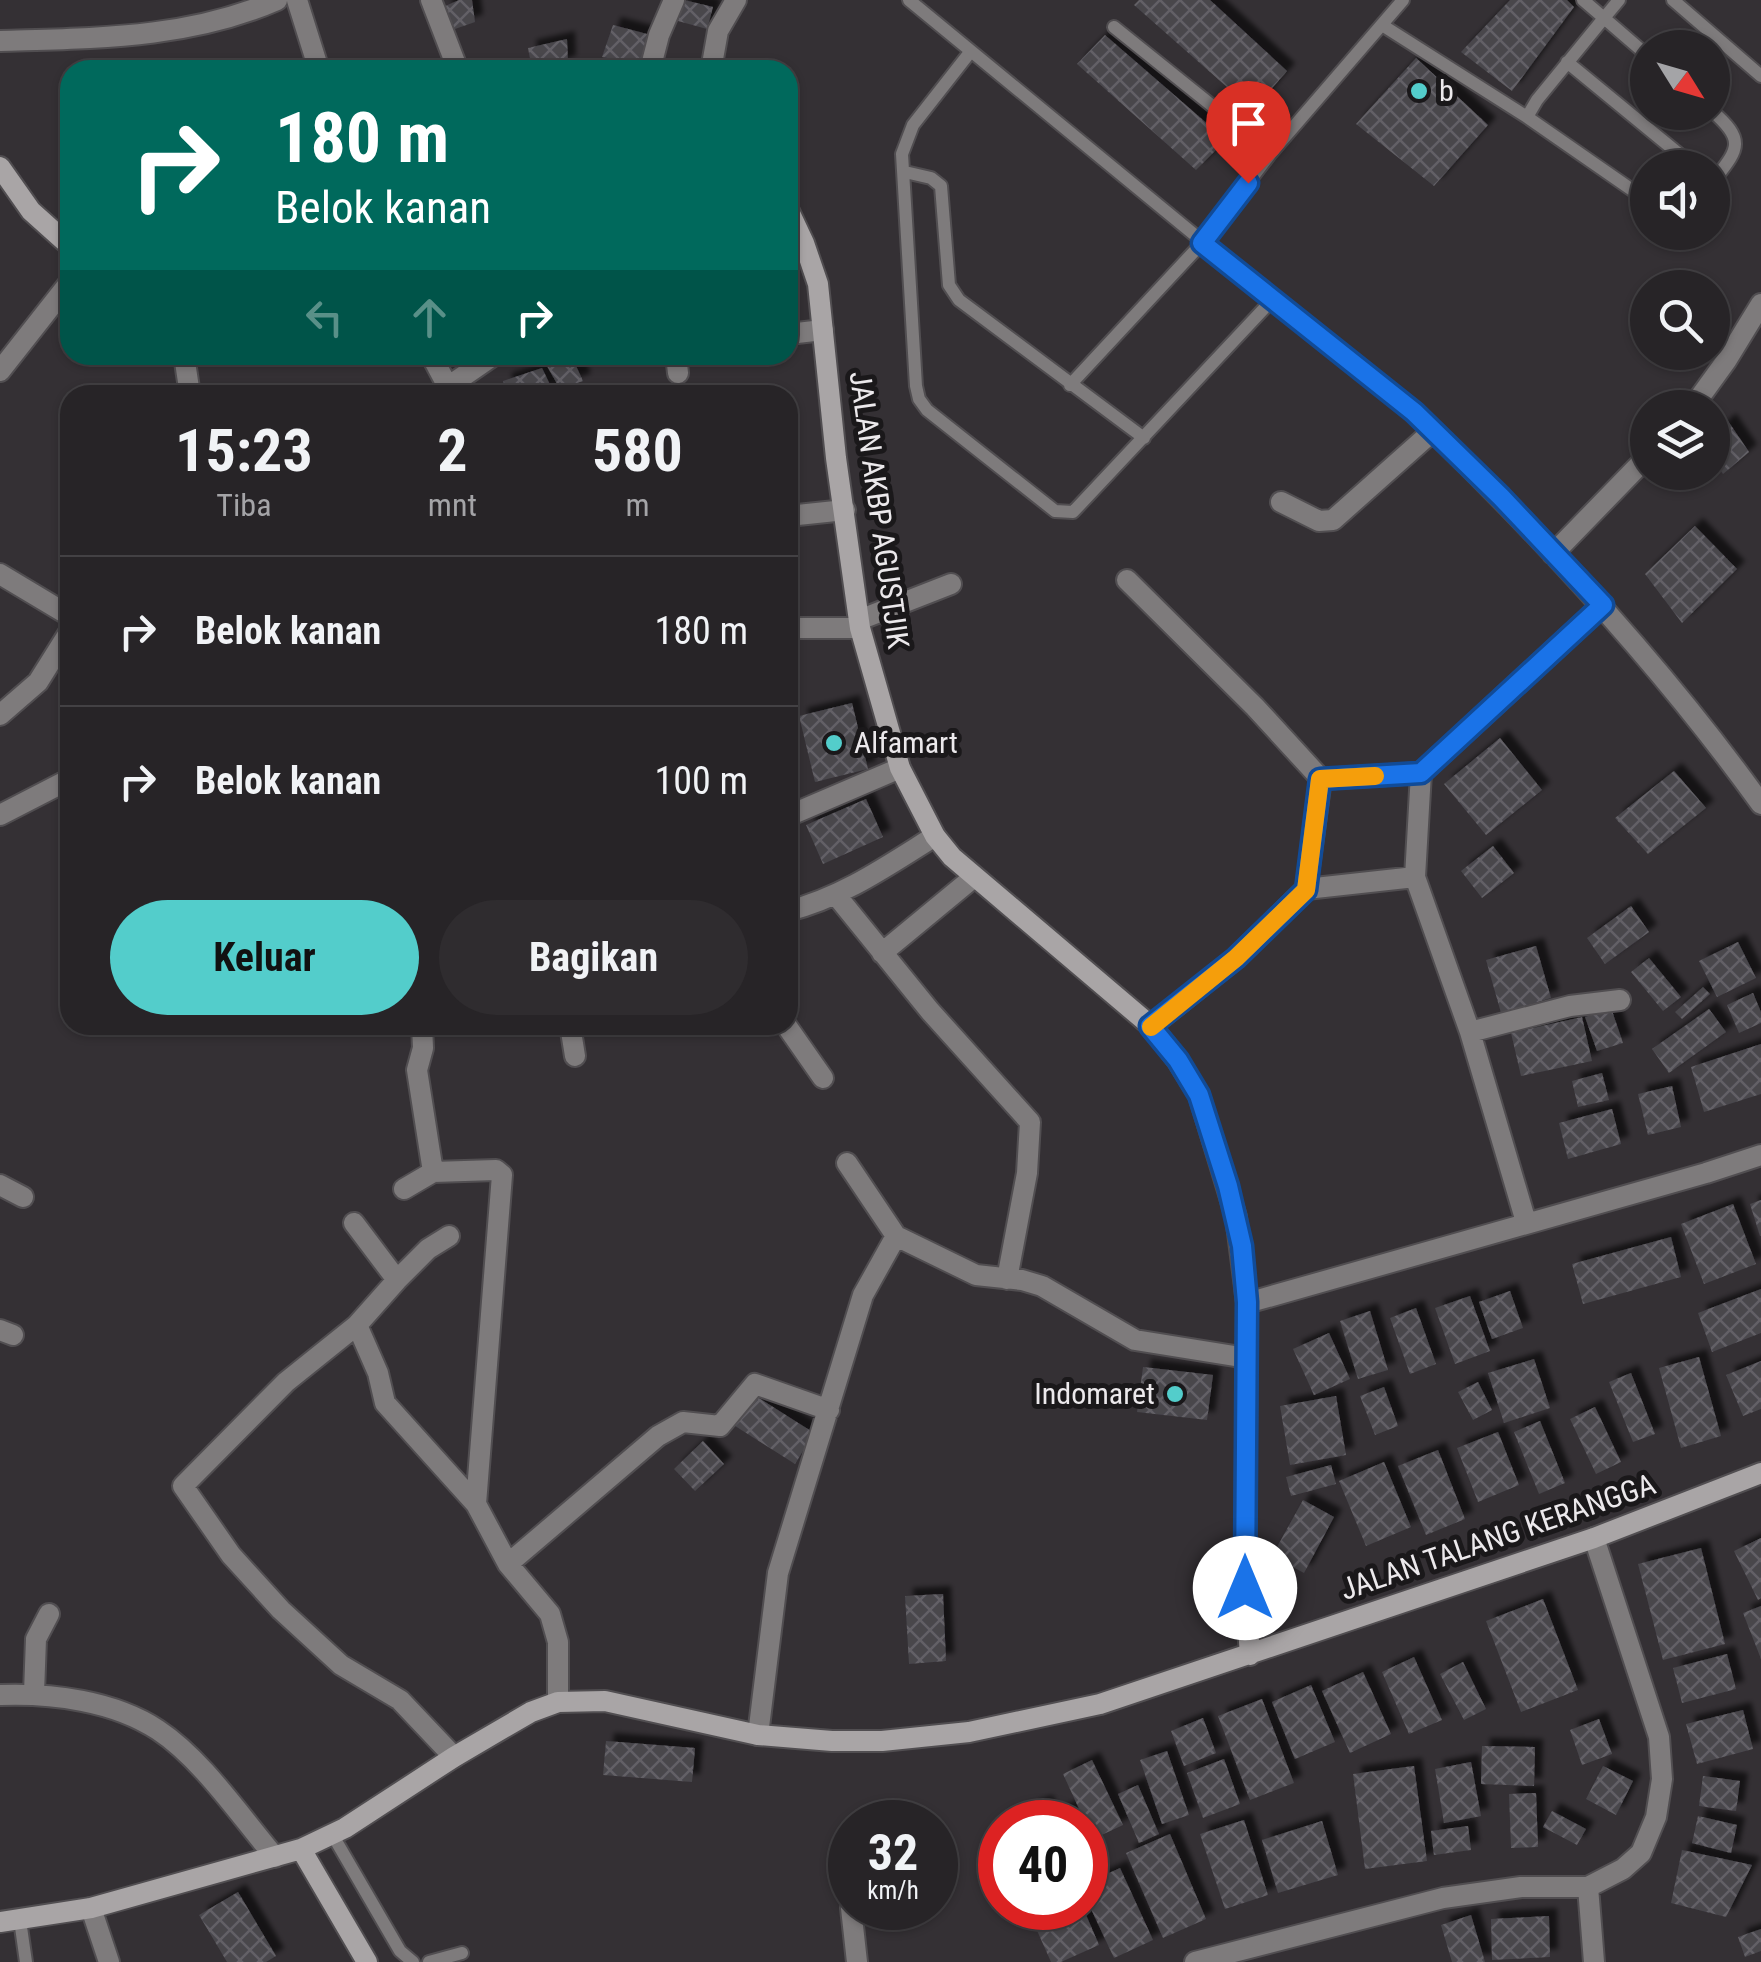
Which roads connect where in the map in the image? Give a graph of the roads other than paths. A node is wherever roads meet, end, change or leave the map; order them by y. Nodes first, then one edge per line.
1 (277, 0) edge
2 (298, 0) edge
3 (431, 0) edge
4 (674, 0) edge
5 (736, 0) edge
6 (909, 0) edge
7 (1403, 0) edge
8 (1582, 0) edge
9 (1620, 0) edge
10 (1673, 0) edge
11 (253, 5) edge
12 (1604, 18) junction
13 (1382, 24) junction
14 (1114, 28) dead end
15 (1630, 40) edge
16 (0, 41) edge
17 (971, 51) junction
18 (316, 60) edge
19 (454, 60) edge
20 (652, 60) edge
21 (713, 60) edge
22 (1567, 62) junction
23 (1761, 76) edge
24 (1527, 117) junction
25 (1730, 128) edge
26 (1674, 150) edge
27 (1271, 153) junction
28 (1730, 159) edge
29 (0, 166) edge
30 (905, 172) junction
31 (1630, 189) edge
32 (798, 231) edge
33 (60, 237) edge
34 (1202, 243) junction
35 (60, 295) edge
36 (1273, 299) junction
37 (1761, 304) edge
38 (824, 330) junction
39 (798, 333) edge
40 (479, 365) edge
41 (0, 371) edge
42 (449, 385) edge
43 (1070, 385) junction
44 (1705, 390) edge
45 (1434, 431) junction
46 (1144, 438) junction
47 (1630, 474) edge
48 (1281, 502) dead end
49 (845, 510) junction
50 (798, 515) edge
51 (1552, 554) junction
52 (0, 574) edge
53 (1127, 580) dead end
54 (950, 584) dead end
55 (1603, 605) junction
56 (60, 610) edge
57 (860, 624) junction
58 (798, 627) edge
59 (60, 646) edge
60 (0, 715) edge
61 (900, 768) junction
62 (1421, 773) junction
63 (1320, 779) junction
64 (60, 784) edge
65 (1761, 804) edge
66 (798, 812) edge
67 (0, 815) edge
68 (935, 836) junction
69 (1415, 876) junction
70 (974, 877) junction
71 (1306, 890) junction
72 (836, 894) junction
73 (798, 909) edge
74 (882, 953) junction
75 (1620, 1000) dead end
76 (1150, 1026) junction
77 (1470, 1032) junction
78 (422, 1035) edge
79 (572, 1035) edge
80 (793, 1035) edge
81 (576, 1056) dead end
82 (823, 1078) dead end
83 (1761, 1154) edge
84 (847, 1163) dead end
85 (433, 1172) junction
86 (0, 1185) edge
87 (404, 1188) dead end
88 (23, 1197) dead end
89 (1526, 1222) junction
90 (354, 1223) dead end
91 (449, 1236) dead end
92 (896, 1236) junction
93 (1006, 1279) junction
94 (396, 1280) junction
95 (1247, 1302) junction
96 (357, 1325) junction
97 (1247, 1358) junction
98 (830, 1410) junction
99 (1761, 1474) edge
100 (476, 1504) junction
101 (1594, 1538) junction
102 (508, 1564) junction
103 (49, 1614) dead end
104 (1250, 1655) junction
105 (34, 1693) junction
106 (0, 1694) edge
107 (558, 1702) junction
108 (758, 1736) junction
109 (454, 1757) junction
110 (332, 1834) junction
111 (289, 1853) junction
112 (1588, 1888) junction
113 (91, 1908) junction
114 (10, 1921) edge
115 (853, 1930) edge
116 (462, 1953) dead end
117 (405, 1960) edge
118 (26, 1962) edge
119 (109, 1962) edge
120 (366, 1962) edge
121 (429, 1962) edge
122 (857, 1962) edge
123 (1195, 1962) edge
124 (1594, 1962) edge

1 - 11 street
2 - 18 street
3 - 19 street
4 - 20 street
5 - 21 street
6 - 17 lane
7 - 13 lane
8 - 12 lane
9 - 12 lane
10 - 23 lane
11 - 16 street
12 - 15 lane
12 - 22 lane
13 - 24 lane
13 - 27 lane
14 - 27 lane
17 - 30 lane
17 - 34 lane
22 - 24 lane
22 - 26 lane
24 - 31 lane
25 - 28 lane
27 - 34 lane
29 - 33 street
30 - 43 lane
30 - 46 lane
32 - 38 street, JALAN AKBP AGUSTJIK
34 - 36 lane
34 - 43 lane
35 - 41 street
36 - 45 lane
36 - 46 lane
37 - 44 street
38 - 39 street
38 - 49 street, JALAN AKBP AGUSTJIK
40 - 42 street
43 - 46 lane
45 - 48 street
45 - 51 street
47 - 51 street
49 - 50 street
49 - 57 street, JALAN AKBP AGUSTJIK
51 - 55 street
52 - 56 street
53 - 63 street
54 - 57 street
55 - 62 street
55 - 65 street
57 - 58 street
57 - 61 street, JALAN AKBP AGUSTJIK
59 - 60 street
61 - 66 street
61 - 68 street, JALAN AKBP AGUSTJIK
62 - 63 street
62 - 69 street
63 - 71 street
64 - 67 street
68 - 70 street, JALAN AKBP AGUSTJIK
68 - 72 street
69 - 71 street
69 - 77 street
70 - 74 street
70 - 76 street, JALAN AKBP AGUSTJIK
71 - 76 street
72 - 73 street
72 - 74 street
74 - 93 street
75 - 77 street
76 - 95 street, JALAN AKBP AGUSTJIK
77 - 89 street
78 - 85 street
79 - 81 street
80 - 82 street
83 - 89 street
84 - 92 street
85 - 87 street
85 - 100 street
86 - 88 street
89 - 95 street
90 - 94 street
91 - 94 street
92 - 93 street
92 - 98 street
93 - 97 street
94 - 96 street
95 - 97 street, JALAN AKBP AGUSTJIK
96 - 100 street
96 - 109 street
97 - 104 street, JALAN AKBP AGUSTJIK
98 - 102 street
98 - 108 street
99 - 101 street, JALAN TALANG KERANGGA
100 - 102 street
101 - 104 street, JALAN TALANG KERANGGA
101 - 112 street
102 - 107 street
103 - 105 street
104 - 108 street, JALAN TALANG KERANGGA
105 - 106 street
105 - 111 street
107 - 108 street, JALAN TALANG KERANGGA
107 - 109 street, JALAN TALANG KERANGGA
109 - 110 street, JALAN TALANG KERANGGA
110 - 111 street, JALAN TALANG KERANGGA
110 - 117 lane
111 - 113 street, JALAN TALANG KERANGGA
111 - 120 street
112 - 123 street
112 - 124 street
113 - 114 street, JALAN TALANG KERANGGA
113 - 119 street
114 - 118 lane
115 - 122 street
116 - 121 lane

